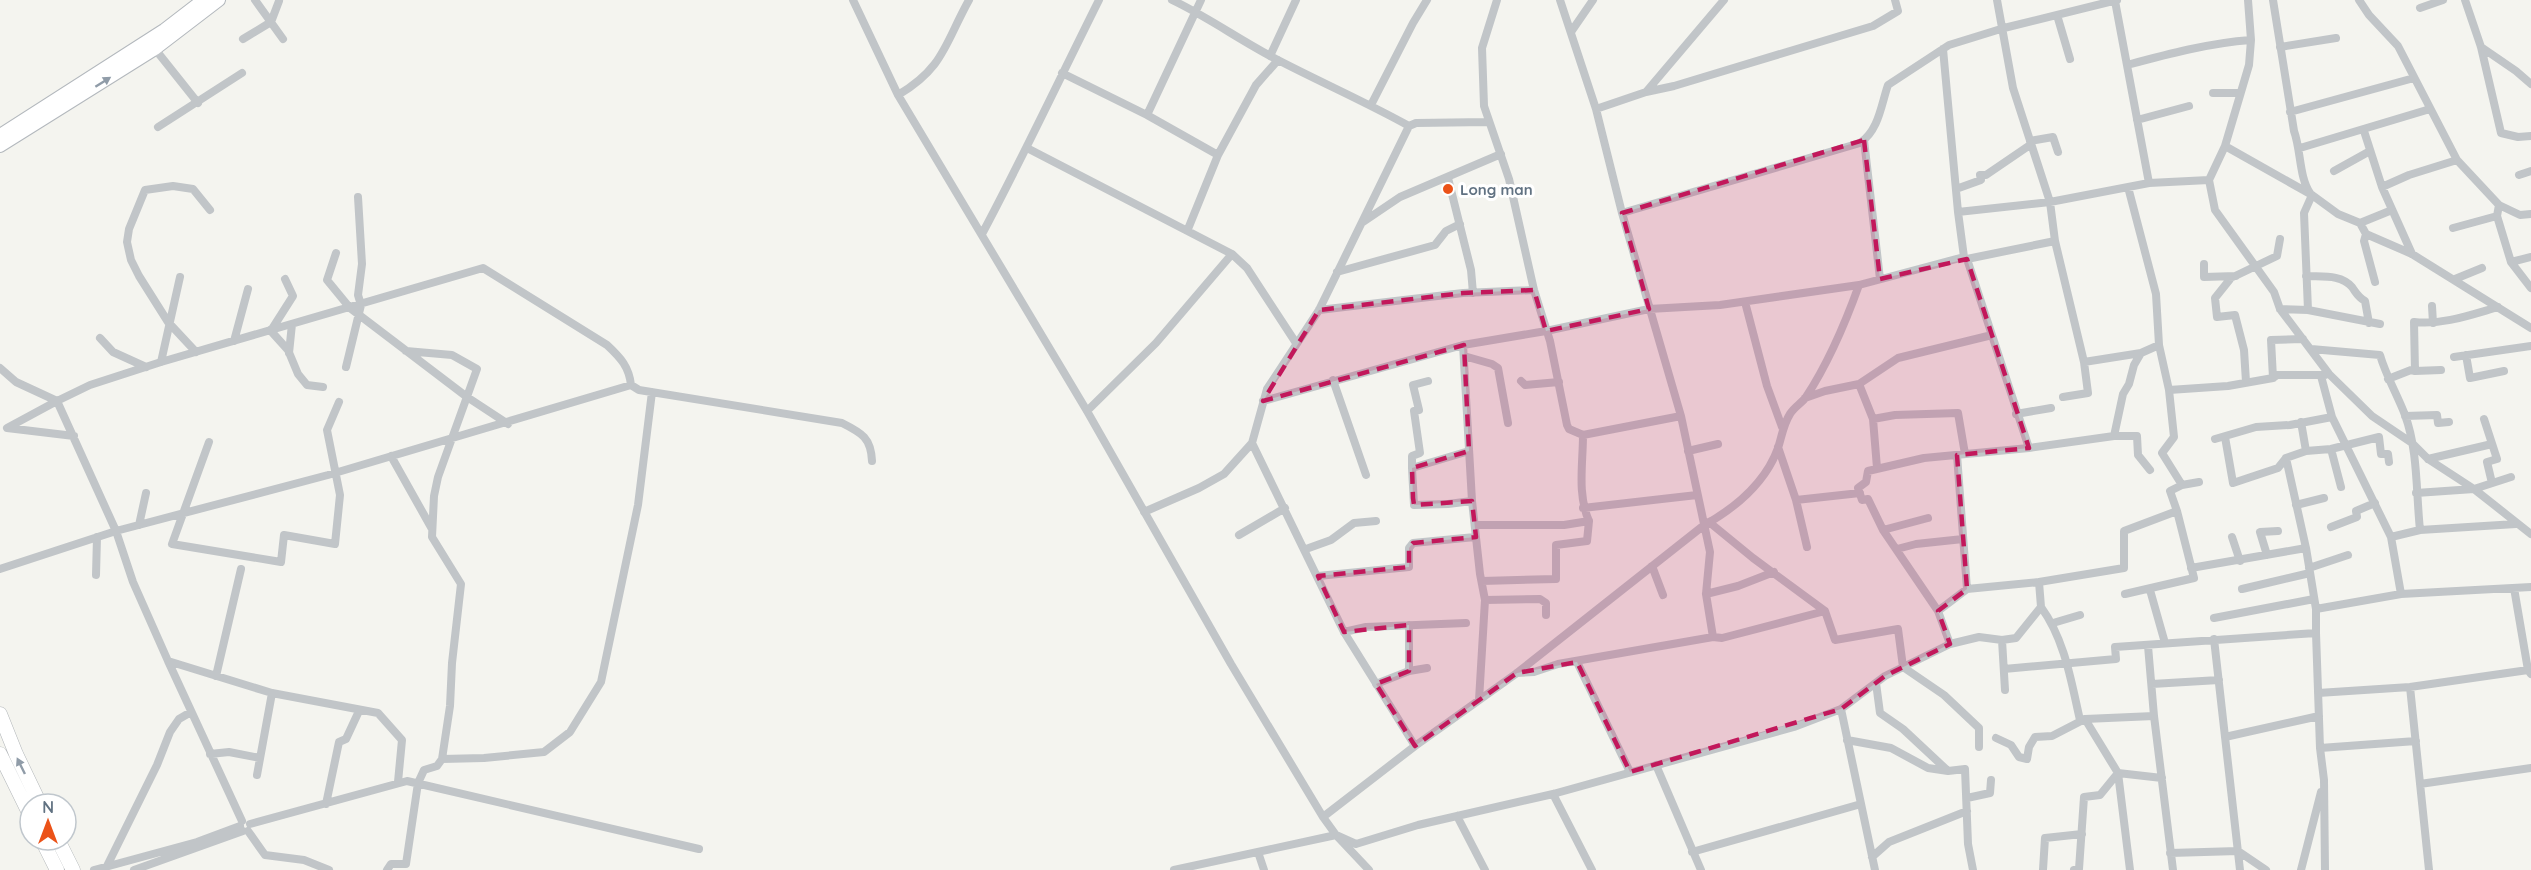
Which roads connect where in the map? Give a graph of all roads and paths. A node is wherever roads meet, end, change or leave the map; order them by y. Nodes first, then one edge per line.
1 (203, 0) edge
2 (219, 0) edge
3 (255, 0) edge
4 (852, 0) edge
5 (969, 0) edge
6 (1100, 0) edge
7 (1172, 0) edge
8 (1201, 0) edge
9 (1296, 0) edge
10 (1427, 0) edge
11 (1497, 0) edge
12 (1560, 0) edge
13 (1593, 0) edge
14 (1724, 0) edge
15 (1895, 0) edge
16 (1997, 0) edge
17 (2116, 0) edge
18 (2248, 0) edge
19 (2272, 0) edge
20 (2359, 0) edge
21 (2443, 0) edge
22 (2465, 0) edge
23 (279, 1) edge
24 (2420, 8) dead end
25 (1195, 11) junction
26 (2057, 15) junction
27 (271, 22) junction
28 (2004, 28) junction
29 (1571, 32) junction
30 (2336, 38) dead end
31 (243, 39) dead end
32 (283, 39) dead end
33 (2251, 40) junction
34 (2280, 47) junction
35 (2481, 47) junction
36 (155, 49) junction
37 (1943, 49) junction
38 (1274, 58) junction
39 (2070, 59) dead end
40 (2127, 65) junction
41 (242, 73) dead end
42 (1062, 73) junction
43 (2414, 78) junction
44 (2531, 84) edge
45 (1646, 92) junction
46 (2213, 93) dead end
47 (2240, 93) junction
48 (898, 95) junction
49 (198, 103) junction
50 (1371, 105) junction
51 (2189, 106) dead end
52 (1596, 109) junction
53 (2430, 109) junction
54 (2290, 112) junction
55 (1147, 116) junction
56 (2137, 120) junction
57 (1487, 122) junction
58 (1409, 126) junction
59 (158, 127) dead end
60 (2364, 131) junction
61 (0, 135) edge
62 (2531, 136) edge
63 (1864, 140) junction
64 (2030, 143) junction
65 (0, 146) edge
66 (2225, 146) junction
67 (1028, 148) junction
68 (2300, 148) junction
69 (2370, 151) junction
70 (2058, 152) dead end
71 (1501, 154) junction
72 (1218, 155) junction
73 (2457, 160) junction
74 (2334, 171) dead end
75 (2531, 171) edge
76 (2519, 175) dead end
77 (1448, 178) junction
78 (2209, 180) junction
79 (2149, 183) junction
80 (2128, 187) junction
81 (2382, 187) junction
82 (1956, 189) junction
83 (2313, 196) junction
84 (358, 197) dead end
85 (2050, 202) junction
86 (2499, 205) junction
87 (210, 210) dead end
88 (2392, 210) junction
89 (1958, 212) junction
90 (1622, 213) junction
91 (2531, 214) edge
92 (2497, 216) junction
93 (1363, 222) junction
94 (2360, 223) junction
95 (1460, 224) junction
96 (2452, 228) dead end
97 (1188, 229) junction
98 (982, 234) junction
99 (2366, 234) junction
100 (2280, 239) dead end
101 (2055, 241) junction
102 (336, 253) dead end
103 (1232, 254) junction
104 (2412, 254) junction
105 (2531, 257) edge
106 (1966, 258) junction
107 (2511, 262) junction
108 (2204, 264) dead end
109 (2256, 265) junction
110 (2482, 268) dead end
111 (1336, 272) junction
112 (2237, 276) junction
113 (2306, 276) junction
114 (180, 277) dead end
115 (285, 279) dead end
116 (1880, 279) junction
117 (2455, 279) junction
118 (2374, 282) dead end
119 (1859, 285) junction
120 (2531, 288) edge
121 (248, 289) dead end
122 (1534, 290) junction
123 (1473, 293) junction
124 (1745, 302) junction
125 (361, 305) junction
126 (2432, 306) dead end
127 (2498, 307) junction
128 (350, 308) junction
129 (1649, 309) junction
130 (2280, 309) junction
131 (1319, 310) junction
132 (2308, 310) junction
133 (359, 315) junction
134 (170, 323) junction
135 (2369, 323) junction
136 (2433, 323) junction
137 (292, 324) junction
138 (2380, 324) dead end
139 (2531, 328) edge
140 (271, 330) junction
141 (1546, 331) junction
142 (1992, 335) junction
143 (100, 338) dead end
144 (2303, 339) junction
145 (234, 341) junction
146 (1296, 343) junction
147 (1463, 345) junction
148 (2159, 345) junction
149 (2531, 346) edge
150 (2312, 349) junction
151 (406, 351) junction
152 (196, 352) junction
153 (289, 353) junction
154 (2141, 353) junction
155 (2466, 355) junction
156 (1464, 356) junction
157 (2454, 357) dead end
158 (2084, 362) junction
159 (160, 363) junction
160 (146, 367) junction
161 (346, 367) dead end
162 (0, 368) edge
163 (2441, 370) dead end
164 (2415, 371) junction
165 (2504, 371) dead end
166 (2325, 375) junction
167 (2273, 378) junction
168 (2388, 379) junction
169 (1333, 380) junction
170 (1428, 381) dead end
171 (1521, 381) dead end
172 (1559, 382) junction
173 (2246, 382) junction
174 (1859, 384) junction
175 (631, 385) junction
176 (323, 387) dead end
177 (2169, 390) junction
178 (652, 392) junction
179 (467, 397) junction
180 (2063, 397) dead end
181 (1805, 398) junction
182 (57, 401) junction
183 (1263, 401) junction
184 (339, 402) dead end
185 (2051, 408) dead end
186 (1087, 411) junction
187 (2016, 414) junction
188 (1681, 416) junction
189 (2405, 416) junction
190 (2332, 417) junction
191 (2484, 418) dead end
192 (1873, 419) junction
193 (2301, 422) junction
194 (2448, 422) dead end
195 (507, 423) junction
196 (1508, 423) dead end
197 (1782, 427) junction
198 (1583, 435) junction
199 (74, 436) junction
200 (2114, 436) junction
201 (2225, 437) junction
202 (452, 439) junction
203 (2215, 439) dead end
204 (209, 442) dead end
205 (1252, 443) junction
206 (2412, 443) junction
207 (1718, 444) dead end
208 (2492, 444) junction
209 (2345, 445) junction
210 (1778, 447) junction
211 (2029, 448) junction
212 (2331, 449) junction
213 (1469, 451) junction
214 (1688, 451) junction
215 (2306, 451) junction
216 (1961, 455) junction
217 (391, 456) junction
218 (2286, 458) junction
219 (2428, 459) junction
220 (872, 461) dead end
221 (2389, 462) dead end
222 (1412, 468) junction
223 (1877, 468) junction
224 (2150, 470) dead end
225 (335, 473) junction
226 (1366, 475) dead end
227 (2511, 477) dead end
228 (2199, 482) dead end
229 (2492, 483) junction
230 (2182, 485) junction
231 (2341, 487) dead end
232 (2474, 489) junction
233 (146, 493) dead end
234 (1860, 493) junction
235 (2416, 493) junction
236 (1697, 495) junction
237 (2325, 498) dead end
238 (1797, 500) junction
239 (1472, 501) junction
240 (2375, 503) junction
241 (2296, 506) junction
242 (1285, 508) junction
243 (1583, 508) junction
244 (2177, 511) junction
245 (1144, 512) junction
246 (183, 514) junction
247 (1928, 518) dead end
248 (1376, 521) dead end
249 (1589, 521) junction
250 (1706, 524) junction
251 (2516, 524) junction
252 (139, 525) junction
253 (1474, 525) junction
254 (2331, 527) dead end
255 (432, 530) junction
256 (1884, 530) junction
257 (2420, 530) junction
258 (116, 531) junction
259 (2278, 531) dead end
260 (2531, 534) edge
261 (1239, 535) dead end
262 (98, 537) junction
263 (1475, 537) junction
264 (2232, 537) dead end
265 (2391, 537) junction
266 (1964, 538) junction
267 (1808, 548) dead end
268 (1306, 549) junction
269 (1897, 549) junction
270 (2306, 549) junction
271 (2267, 555) junction
272 (2348, 555) dead end
273 (2240, 561) junction
274 (1652, 566) junction
275 (241, 568) dead end
276 (2191, 568) junction
277 (0, 569) edge
278 (2309, 570) junction
279 (1774, 572) junction
280 (96, 575) dead end
281 (1318, 576) junction
282 (1482, 581) junction
283 (2039, 582) junction
284 (2531, 586) edge
285 (2514, 588) junction
286 (1967, 589) junction
287 (2150, 590) junction
288 (2242, 590) dead end
289 (1706, 594) junction
290 (2125, 594) dead end
291 (2401, 594) junction
292 (1663, 595) dead end
293 (2314, 599) junction
294 (1485, 600) junction
295 (2041, 607) junction
296 (2316, 609) junction
297 (1938, 610) junction
298 (1825, 611) junction
299 (1546, 615) dead end
300 (2080, 615) dead end
301 (2214, 618) dead end
302 (1466, 623) dead end
303 (2053, 623) junction
304 (1409, 625) junction
305 (1344, 632) junction
306 (2316, 633) junction
307 (1713, 637) junction
308 (2214, 639) junction
309 (2002, 640) junction
310 (2165, 643) junction
311 (1950, 644) junction
312 (2148, 646) junction
313 (168, 661) junction
314 (1577, 662) junction
315 (2067, 665) junction
316 (1903, 667) junction
317 (1427, 668) dead end
318 (2004, 669) junction
319 (1408, 671) junction
320 (2529, 672) edge
321 (1517, 673) junction
322 (216, 676) junction
323 (2219, 680) junction
324 (1876, 683) junction
325 (1376, 684) junction
326 (2152, 684) junction
327 (2410, 687) junction
328 (2005, 690) dead end
329 (272, 693) junction
330 (2318, 693) junction
331 (1479, 700) junction
332 (1841, 710) junction
333 (358, 711) junction
334 (191, 712) junction
335 (2154, 716) junction
336 (2319, 716) junction
337 (2084, 719) junction
338 (1, 721) edge
339 (2225, 737) junction
340 (1996, 738) dead end
341 (1847, 740) junction
342 (2416, 741) junction
343 (1415, 746) junction
344 (1979, 747) dead end
345 (2320, 748) junction
346 (210, 754) junction
347 (0, 755) edge
348 (260, 758) junction
349 (442, 759) junction
350 (1656, 765) junction
351 (2531, 768) edge
352 (1948, 771) junction
353 (1630, 772) junction
354 (2118, 773) junction
355 (257, 775) dead end
356 (2162, 778) junction
357 (1991, 780) dead end
358 (2324, 780) junction
359 (398, 782) junction
360 (418, 783) junction
361 (2420, 784) junction
362 (18, 792) edge
363 (34, 792) edge
364 (1553, 795) junction
365 (1967, 798) junction
366 (326, 804) junction
367 (1861, 804) junction
368 (1967, 811) junction
369 (1323, 816) junction
370 (1456, 816) junction
371 (245, 827) junction
372 (2082, 834) junction
373 (1336, 835) junction
374 (699, 849) dead end
375 (2238, 851) junction
376 (48, 852) edge
377 (64, 852) edge
378 (1258, 852) junction
379 (1692, 852) junction
380 (2170, 853) junction
381 (1872, 857) junction
382 (107, 866) junction
383 (128, 866) edge
384 (57, 870) edge
385 (73, 870) edge
386 (94, 870) edge
387 (134, 870) edge
388 (329, 870) edge
389 (387, 870) edge
390 (1174, 870) edge
391 (1264, 870) edge
392 (1369, 870) edge
393 (1485, 870) edge
394 (1592, 870) edge
395 (1701, 870) edge
396 (1875, 870) edge
397 (1972, 870) edge
398 (2043, 870) edge
399 (2073, 870) edge
400 (2130, 870) edge
401 (2173, 870) edge
402 (2240, 870) edge
403 (2266, 870) edge
404 (2301, 870) edge
405 (2325, 870) edge
406 (2429, 870) edge

1 - 61 main road
2 - 36 main road
3 - 27 street
4 - 48 street
5 - 48 street
6 - 42 street
7 - 25 street
8 - 25 street
9 - 38 street
10 - 50 street
11 - 57 street
12 - 29 street
13 - 29 street
14 - 45 street
15 - 45 street
16 - 28 street
17 - 26 street
17 - 40 street
18 - 33 street
19 - 34 street
20 - 43 street
21 - 24 street
22 - 35 street
23 - 27 street
25 - 38 street
25 - 55 street
26 - 28 street
26 - 39 street
27 - 31 street
27 - 32 street
28 - 37 street
28 - 64 street
29 - 52 street
30 - 34 street
33 - 40 street
33 - 47 street
34 - 54 street
35 - 44 street
35 - 62 street
36 - 49 street
65 -> 36 main road
37 - 63 street
37 - 82 street
38 - 50 street
38 - 72 street
40 - 56 street
41 - 49 street
42 - 55 street
42 - 67 street
43 - 53 street
43 - 54 street
45 - 52 street
46 - 47 street
47 - 66 street
48 - 98 street
49 - 59 street
50 - 58 street
51 - 56 street
52 - 90 street
53 - 60 street
53 - 73 street
54 - 68 street
55 - 72 street
56 - 79 street
57 - 58 street
57 - 71 street
58 - 93 street
60 - 68 street
60 - 69 street
63 - 90 street
63 - 116 street
64 - 70 street
64 - 82 street
64 - 85 street
66 - 78 street
66 - 83 street
67 - 97 street
67 - 98 street
68 - 83 street
69 - 74 street
69 - 81 street
71 - 77 street
71 - 122 street
72 - 97 street
73 - 81 street
73 - 86 street
75 - 76 street
77 - 93 street
77 - 95 street
78 - 79 street
78 - 109 street
79 - 80 street
80 - 85 street
80 - 148 street
81 - 88 street
82 - 89 street
83 - 94 street
83 - 113 street
84 - 125 street
85 - 89 street
85 - 101 street
86 - 91 street
86 - 92 street
87 - 134 street
88 - 94 street
88 - 104 street
89 - 106 street
90 - 129 street
92 - 96 street
92 - 107 street
93 - 111 street
94 - 99 street
95 - 111 street
95 - 123 street
97 - 103 street
98 - 186 street
99 - 104 street
99 - 118 street
100 - 109 street
101 - 106 street
101 - 158 street
102 - 128 street
103 - 146 street
103 - 186 street
104 - 117 street
105 - 107 street
106 - 116 street
106 - 142 street
107 - 120 street
108 - 112 street
109 - 112 street
109 - 130 street
110 - 117 street
111 - 131 street
112 - 173 street
113 - 132 street
113 - 135 street
114 - 134 street
115 - 140 street
116 - 119 street
117 - 127 street
119 - 124 street
119 - 181 street
121 - 145 street
122 - 123 street
122 - 141 street
123 - 131 street
124 - 129 street
124 - 197 street
125 - 128 street
125 - 133 street
125 - 175 street
126 - 136 street
127 - 136 street
127 - 139 street
128 - 133 street
128 - 137 street
129 - 141 street
129 - 188 street
130 - 132 street
130 - 144 street
131 - 146 street
132 - 135 street
133 - 151 street
133 - 161 street
134 - 152 street
134 - 159 street
135 - 138 street
136 - 164 street
137 - 140 street
137 - 153 street
140 - 145 street
140 - 153 street
141 - 147 street
141 - 172 street
142 - 174 street
142 - 187 street
143 - 160 street
144 - 150 street
144 - 167 street
145 - 152 street
146 - 183 street
147 - 156 street
147 - 169 street
148 - 154 street
148 - 177 street
149 - 155 street
150 - 166 street
150 - 168 street
151 - 179 street
151 - 179 street
152 - 159 street
153 - 176 street
154 - 158 street
154 - 200 street
155 - 157 street
155 - 165 street
156 - 196 street
156 - 213 street
158 - 180 street
159 - 160 street
160 - 182 street
162 - 182 street
163 - 164 street
164 - 168 street
166 - 167 street
166 - 190 street
166 - 206 street
167 - 173 street
168 - 189 street
169 - 183 street
169 - 226 street
170 - 222 street
171 - 172 street
172 - 198 street
173 - 177 street
174 - 181 street
174 - 192 street
175 - 178 street
175 - 195 street
177 - 230 street
178 - 220 street
178 - 349 street
179 - 195 street
179 - 202 street
181 - 197 street
182 - 199 street
182 - 199 street
183 - 205 street
184 - 225 street
185 - 187 street
186 - 245 street
187 - 211 street
188 - 198 street
188 - 214 street
189 - 194 street
189 - 206 street
190 - 193 street
190 - 209 street
191 - 208 street
192 - 216 street
192 - 223 street
193 - 201 street
193 - 215 street
195 - 202 street
197 - 210 street
198 - 243 street
199 - 258 street
200 - 211 street
200 - 224 street
201 - 203 street
201 - 218 street
202 - 217 street
202 - 255 street
204 - 246 street
205 - 242 street
205 - 245 street
206 - 219 street
206 - 235 street
207 - 214 street
208 - 219 street
208 - 229 street
209 - 212 street
209 - 221 street
209 - 240 street
210 - 238 street
210 - 250 street
211 - 216 street
212 - 215 street
212 - 231 street
213 - 222 street
213 - 239 street
214 - 236 street
215 - 218 street
216 - 223 street
216 - 266 street
217 - 225 street
217 - 255 street
218 - 241 street
219 - 232 street
222 - 239 street
223 - 234 street
225 - 246 street
225 - 246 street
227 - 229 street
228 - 230 street
229 - 232 street
230 - 244 street
232 - 235 street
232 - 251 street
233 - 252 street
234 - 238 street
234 - 256 street
235 - 257 street
236 - 243 street
236 - 250 street
237 - 241 street
238 - 267 street
239 - 253 street
240 - 254 street
240 - 265 street
241 - 270 street
242 - 261 street
242 - 268 street
243 - 249 street
244 - 276 street
244 - 283 street
245 - 369 street
246 - 252 street
247 - 256 street
248 - 268 street
249 - 253 street
249 - 282 street
250 - 274 street
250 - 279 street
250 - 289 street
251 - 257 street
251 - 260 street
252 - 258 street
253 - 263 street
255 - 349 street
256 - 269 street
257 - 265 street
258 - 262 street
258 - 313 street
259 - 271 street
262 - 277 street
262 - 280 street
263 - 281 street
263 - 282 street
264 - 273 street
265 - 291 street
266 - 269 street
266 - 286 street
268 - 281 street
269 - 297 street
270 - 271 street
270 - 278 street
271 - 273 street
272 - 278 street
273 - 276 street
274 - 292 street
274 - 321 street
275 - 322 street
276 - 287 street
278 - 288 street
278 - 293 street
279 - 289 street
279 - 298 street
281 - 305 street
282 - 294 street
283 - 286 street
283 - 295 street
284 - 285 street
285 - 291 street
285 - 320 street
286 - 297 street
287 - 290 street
287 - 310 street
289 - 307 street
291 - 296 street
293 - 296 street
293 - 301 street
294 - 299 street
294 - 331 street
295 - 303 street
295 - 309 street
296 - 306 street
297 - 311 street
298 - 307 street
298 - 316 street
300 - 303 street
302 - 304 street
303 - 315 street
304 - 305 street
304 - 319 street
305 - 325 street
306 - 308 street
306 - 330 street
307 - 314 street
308 - 310 street
308 - 323 street
309 - 311 street
309 - 318 street
310 - 312 street
311 - 316 street
312 - 315 street
312 - 326 street
313 - 322 street
313 - 334 street
314 - 321 street
314 - 353 street
315 - 318 street
315 - 337 street
316 - 324 street
316 - 344 street
317 - 319 street
318 - 328 street
319 - 325 street
320 - 327 street
321 - 331 street
322 - 329 street
323 - 326 street
323 - 339 street
324 - 332 street
324 - 352 street
325 - 343 street
326 - 335 street
327 - 330 street
327 - 342 street
329 - 333 street
329 - 348 street
330 - 336 street
331 - 343 street
332 - 341 street
332 - 350 street
333 - 359 street
333 - 366 street
334 - 346 street
334 - 382 street
335 - 337 street
335 - 356 street
336 - 339 street
336 - 345 street
337 - 340 street
337 - 354 street
363 -> 338 highway
339 - 375 street
341 - 352 street
341 - 367 street
342 - 345 street
342 - 361 street
343 - 369 street
345 - 358 street
346 - 348 street
346 - 371 street
347 - 362 highway
348 - 355 street
349 - 360 street
350 - 353 street
350 - 379 street
351 - 361 street
352 - 365 street
353 - 364 street
354 - 356 street
354 - 372 street
354 - 400 street
356 - 380 street
357 - 365 street
358 - 404 street
358 - 405 street
359 - 360 street
359 - 366 street
360 - 374 street
360 - 389 street
361 - 406 street
364 - 370 street
364 - 394 street
365 - 368 street
366 - 371 street
367 - 379 street
367 - 381 street
368 - 381 street
368 - 397 street
369 - 373 street
370 - 373 street
370 - 393 street
371 - 383 street
371 - 387 street
371 - 388 street
372 - 398 street
372 - 399 street
373 - 378 street
373 - 392 street
375 - 380 street
375 - 402 street
375 - 403 street
376 - 384 highway
377 - 385 highway
378 - 390 street
378 - 391 street
379 - 395 street
380 - 401 street
381 - 396 street
382 - 383 street
382 - 386 street

